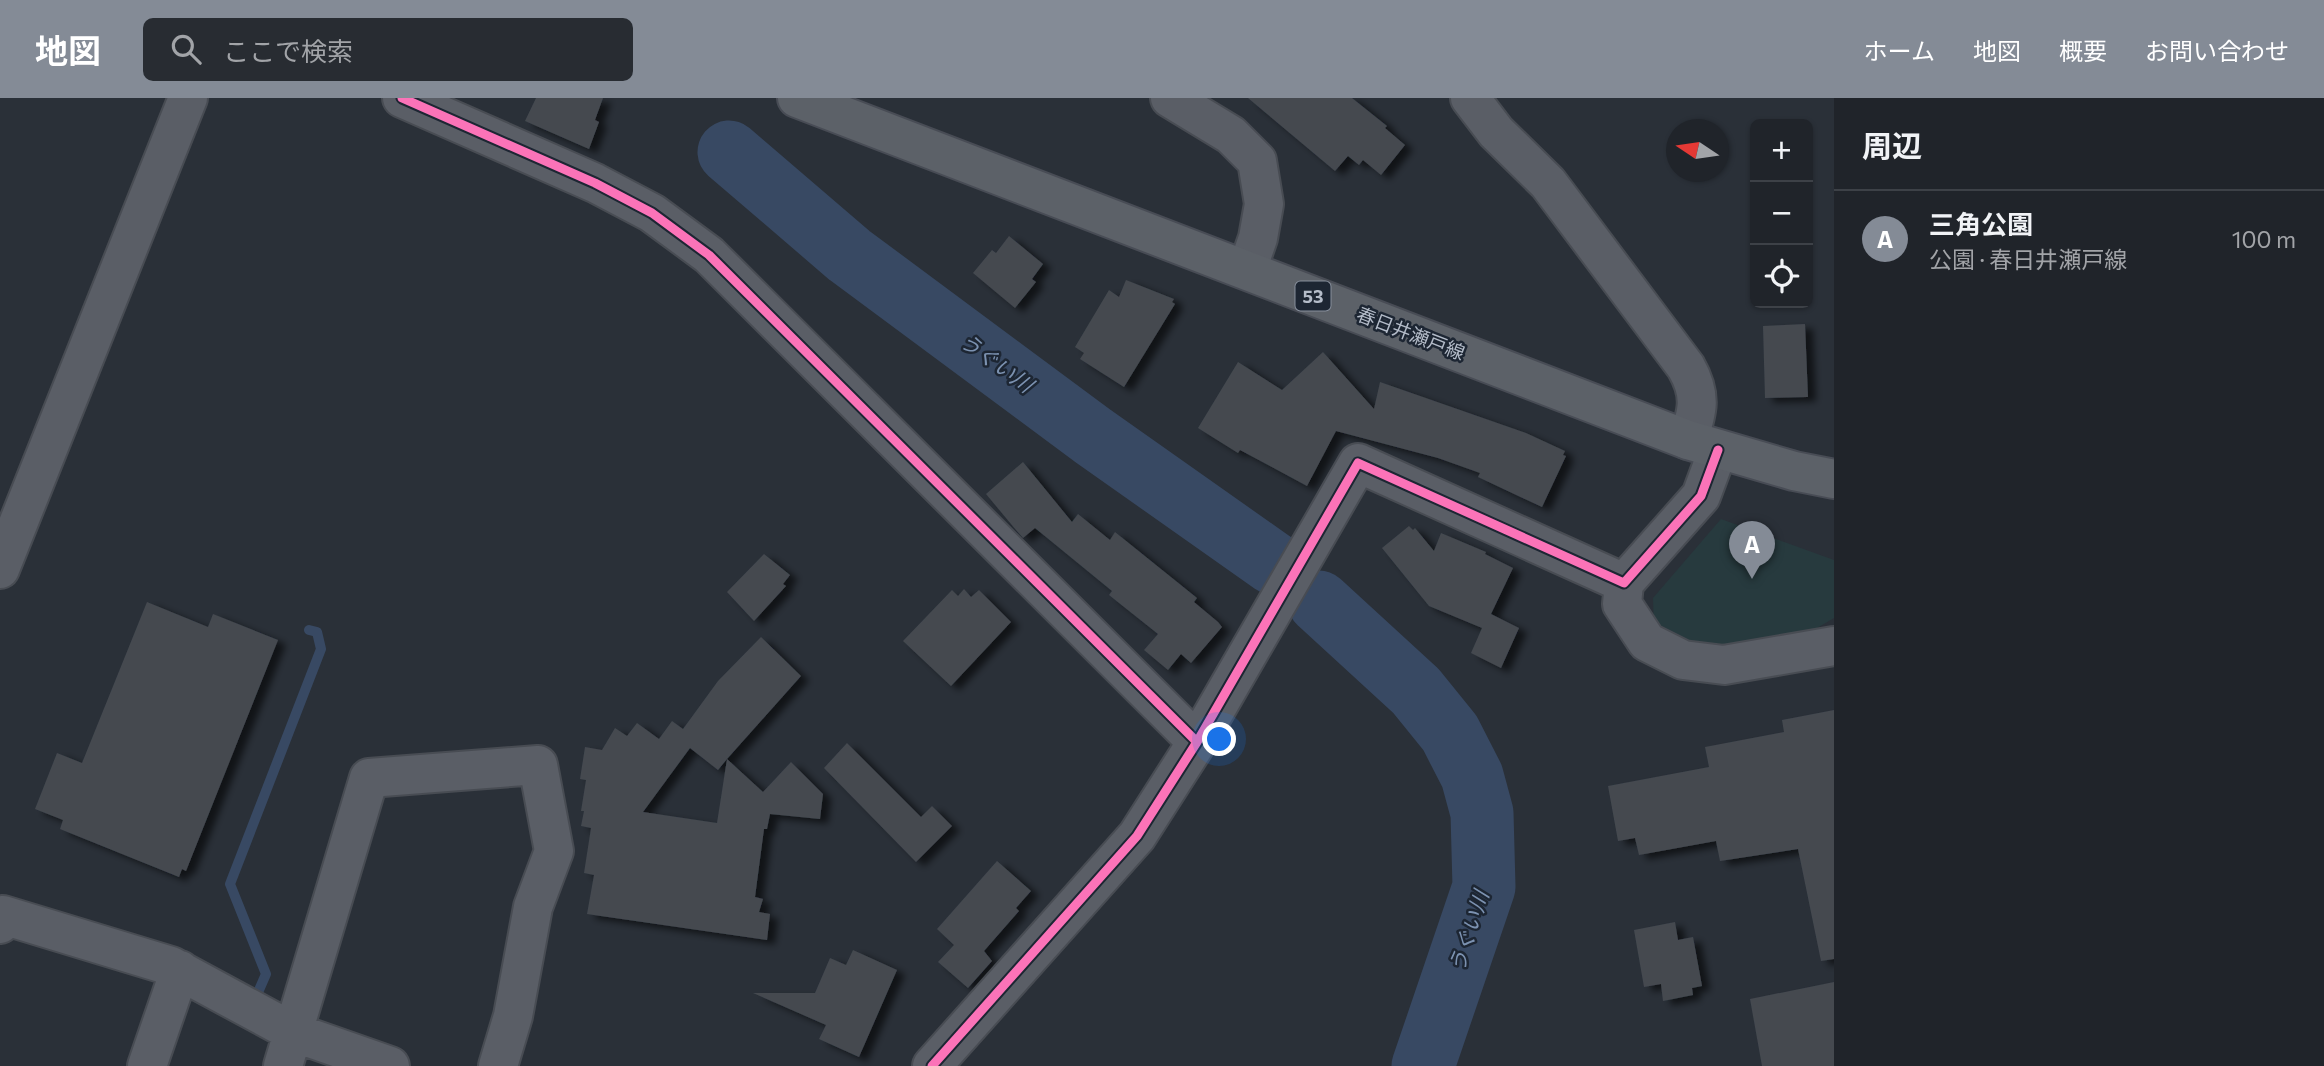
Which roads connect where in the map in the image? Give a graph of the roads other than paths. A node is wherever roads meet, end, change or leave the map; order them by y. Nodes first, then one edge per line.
1 (188, 98) edge
2 (402, 98) edge
3 (797, 98) edge
4 (1170, 98) edge
5 (1470, 98) edge
6 (1247, 270) junction
7 (1703, 445) junction
8 (1834, 479) edge
9 (0, 569) edge
10 (1624, 583) junction
11 (1834, 646) edge
12 (1197, 742) junction
13 (0, 924) edge
14 (180, 970) junction
15 (288, 1049) edge
16 (147, 1066) edge
17 (390, 1066) edge
18 (498, 1066) edge
19 (932, 1066) edge

1 - 9 street
2 - 12 street
3 - 6 main road, 春日井瀬戸線 / 53
4 - 6 street
5 - 7 street
6 - 7 main road, 春日井瀬戸線 / 53
7 - 8 main road, 春日井瀬戸線 / 53
7 - 10 street
10 - 11 street
10 - 12 street
12 - 19 street
13 - 14 street
14 - 15 street
14 - 16 street
15 - 17 street
15 - 18 street

